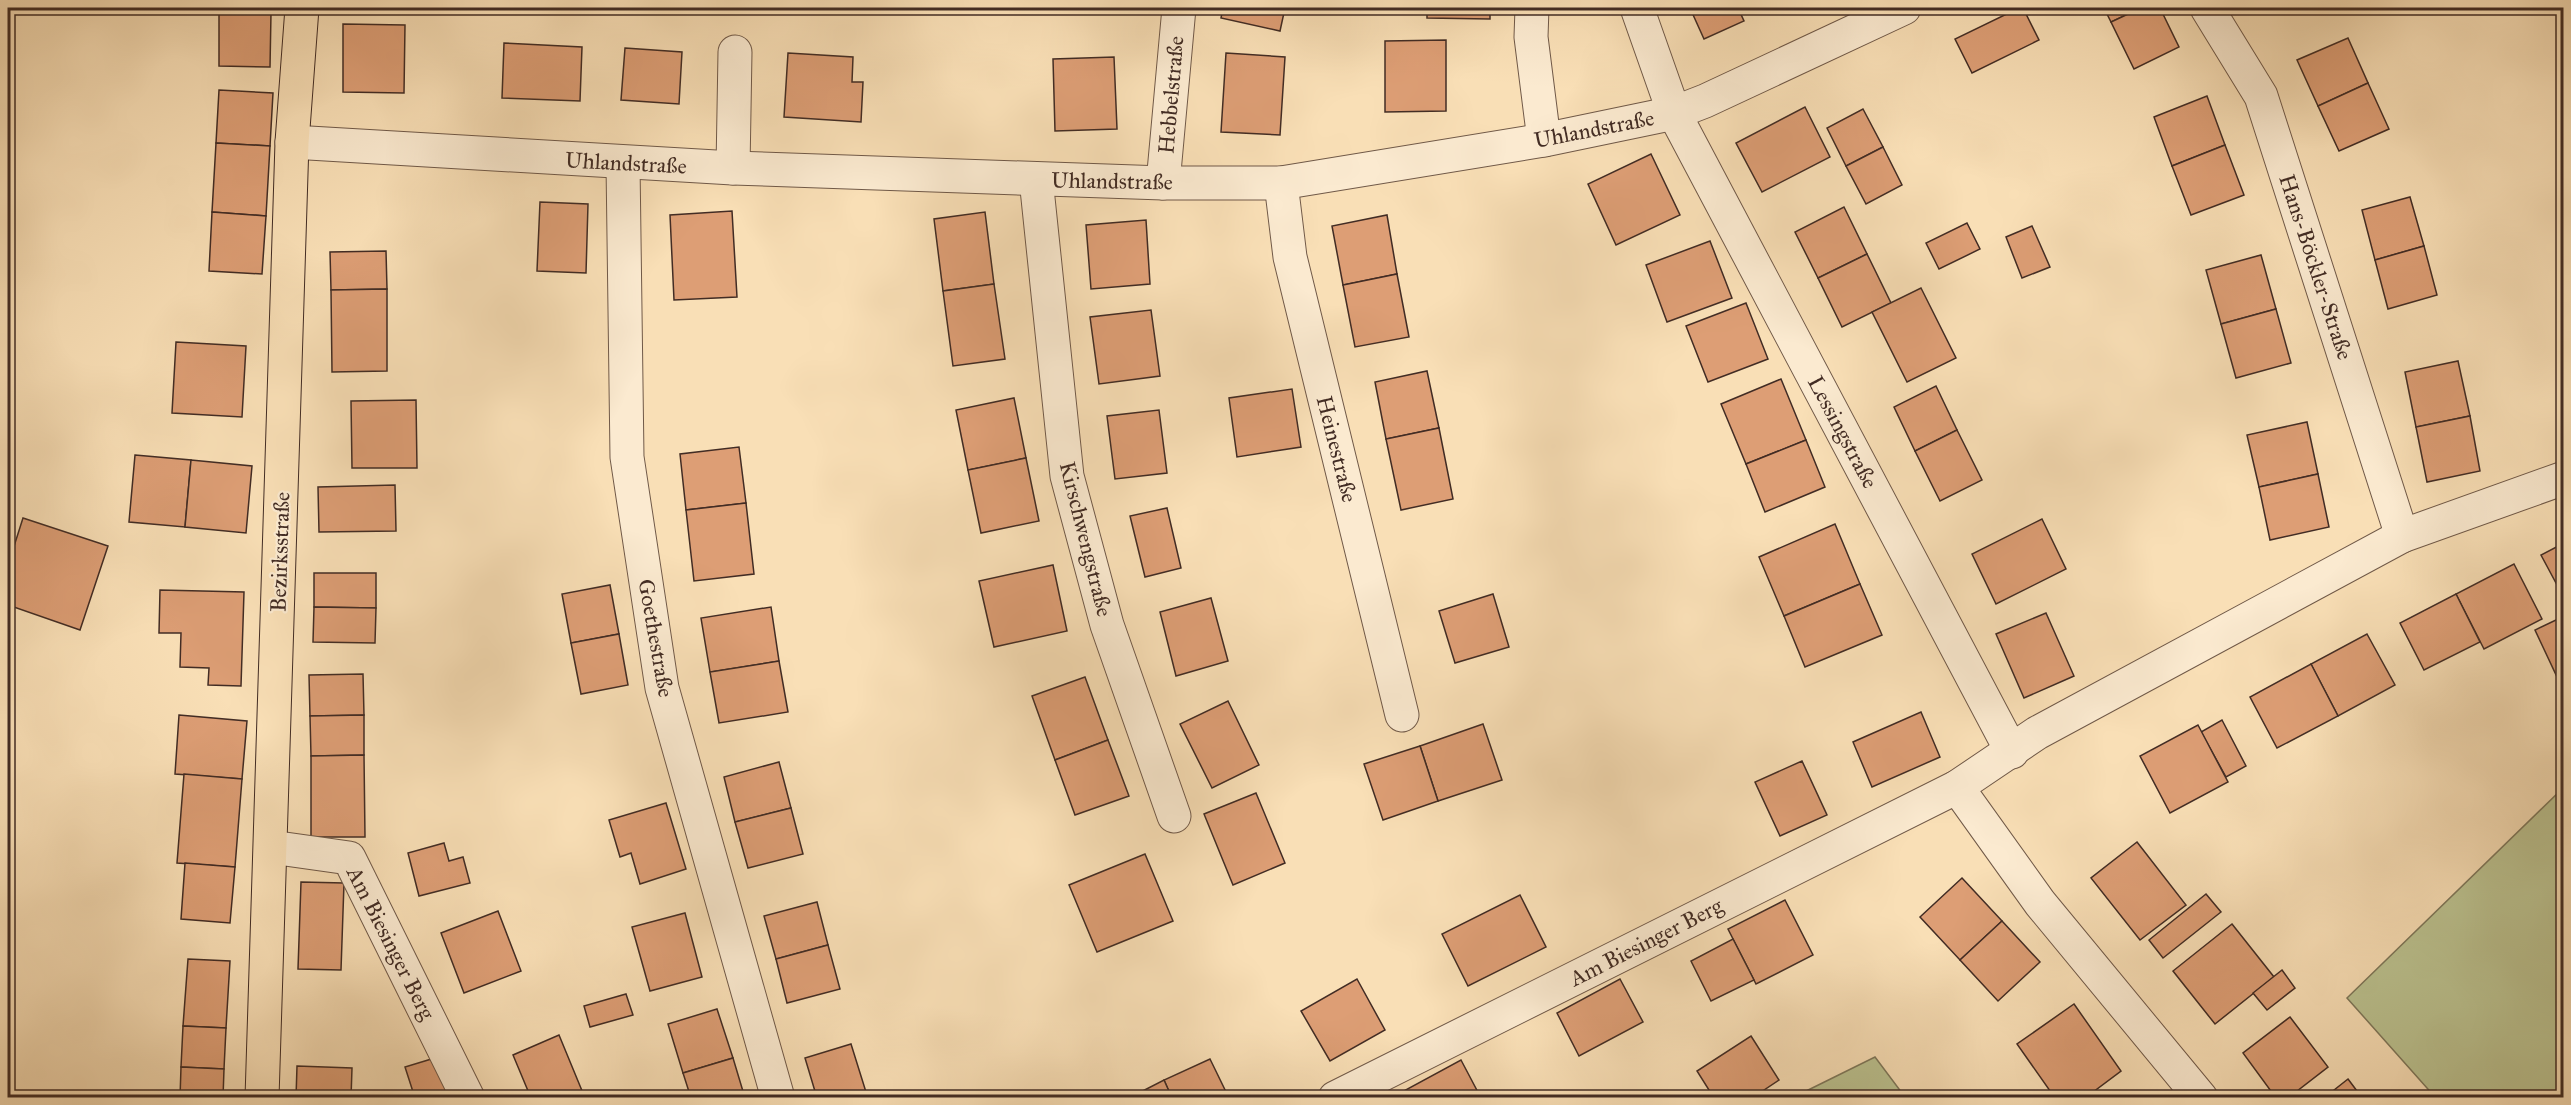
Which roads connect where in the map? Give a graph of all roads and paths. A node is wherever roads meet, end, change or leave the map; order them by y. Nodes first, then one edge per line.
1 (302, 8) edge
2 (1179, 8) edge
3 (1532, 8) edge
4 (1637, 8) edge
5 (1904, 8) edge
6 (2207, 8) edge
7 (735, 52) dead end
8 (1674, 113) junction
9 (1544, 140) junction
10 (292, 142) junction
11 (623, 164) junction
12 (733, 168) junction
13 (1036, 179) junction
14 (1163, 183) junction
15 (1281, 183) junction
16 (2564, 478) edge
17 (2402, 536) junction
18 (1402, 715) dead end
19 (2012, 752) junction
20 (1957, 787) junction
21 (1174, 816) dead end
22 (271, 847) junction
23 (262, 1098) edge
24 (468, 1098) edge
25 (778, 1098) edge
26 (1335, 1098) edge
27 (2202, 1098) edge

1 - 10 main road, Bezirksstraße
2 - 14 street, Hebbelstraße
3 - 9 street
4 - 8 street, Lessingstraße
5 - 8 street, Uhlandstraße
6 - 17 street, Hans-Böckler-Straße
7 - 12 street
8 - 9 street, Uhlandstraße
8 - 19 street, Lessingstraße
9 - 15 street, Uhlandstraße
10 - 11 street, Uhlandstraße
10 - 22 main road, Bezirksstraße
11 - 12 street, Uhlandstraße
11 - 25 street, Goethestraße
12 - 13 street, Uhlandstraße
13 - 14 street, Uhlandstraße
13 - 21 street, Kirschwengstraße
14 - 15 street, Uhlandstraße
15 - 18 street, Heinestraße
16 - 17 street
17 - 19 street
19 - 20 street, Am Biesinger Berg
20 - 26 street, Am Biesinger Berg
20 - 27 street
22 - 23 main road, Bezirksstraße
22 - 24 street, Am Biesinger Berg

